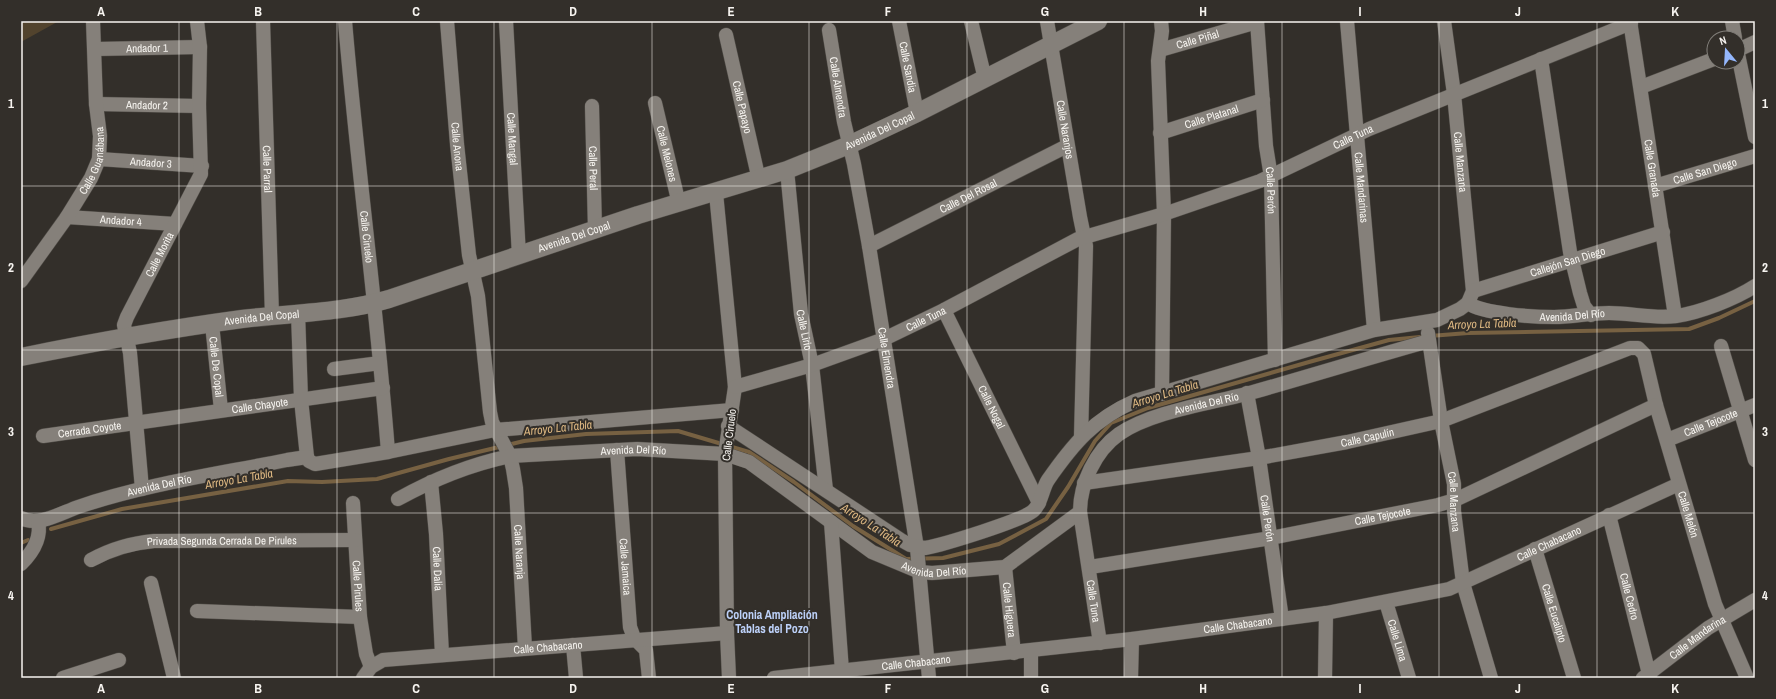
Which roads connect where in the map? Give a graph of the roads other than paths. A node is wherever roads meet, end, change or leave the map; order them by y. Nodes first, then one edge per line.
1 (93, 21) edge
2 (197, 21) edge
3 (263, 21) edge
4 (345, 21) edge
5 (447, 21) edge
6 (506, 21) edge
7 (899, 21) edge
8 (971, 21) edge
9 (1047, 21) edge
10 (1098, 21) edge
11 (1161, 21) edge
12 (1347, 21) edge
13 (1444, 21) edge
14 (1257, 22) edge
15 (1630, 22) edge
16 (829, 30) dead end
17 (726, 35) dead end
18 (1051, 44) junction
19 (200, 47) junction
20 (95, 49) junction
21 (1160, 50) junction
22 (1541, 59) junction
23 (1706, 62) edge
24 (1741, 70) edge
25 (985, 79) junction
26 (1641, 87) junction
27 (1454, 94) junction
28 (1263, 100) junction
29 (656, 103) dead end
30 (96, 104) junction
31 (198, 106) junction
32 (592, 106) dead end
33 (917, 113) junction
34 (1160, 134) junction
35 (1357, 135) junction
36 (1755, 137) edge
37 (849, 145) junction
38 (1068, 146) junction
39 (1755, 156) edge
40 (99, 159) junction
41 (202, 166) junction
42 (787, 170) junction
43 (1270, 177) junction
44 (759, 180) junction
45 (1655, 186) junction
46 (716, 193) junction
47 (679, 204) junction
48 (1164, 214) junction
49 (67, 216) junction
50 (175, 224) junction
51 (595, 230) junction
52 (1663, 232) junction
53 (1084, 237) junction
54 (869, 246) junction
55 (519, 256) junction
56 (1572, 261) junction
57 (473, 272) junction
58 (21, 281) edge
59 (1755, 286) edge
60 (1470, 297) junction
61 (375, 303) junction
62 (944, 310) junction
63 (298, 314) junction
64 (1591, 315) junction
65 (272, 316) junction
66 (1675, 316) junction
67 (212, 324) junction
68 (1374, 330) junction
69 (1428, 332) junction
70 (126, 336) junction
71 (884, 339) junction
72 (1721, 346) dead end
73 (1638, 348) joint
74 (21, 357) edge
75 (1275, 360) junction
76 (380, 363) junction
77 (812, 366) junction
78 (334, 369) dead end
79 (736, 387) junction
80 (383, 388) junction
81 (1247, 393) junction
82 (1162, 394) junction
83 (301, 399) junction
84 (1656, 405) junction
85 (1755, 405) edge
86 (221, 410) junction
87 (732, 410) junction
88 (1740, 411) junction
89 (1441, 420) junction
90 (136, 422) junction
91 (498, 433) junction
92 (43, 436) dead end
93 (1081, 437) junction
94 (1667, 440) junction
95 (726, 442) junction
96 (617, 450) junction
97 (388, 452) junction
98 (508, 453) junction
99 (307, 457) junction
100 (1259, 458) junction
101 (1755, 460) edge
102 (431, 482) junction
103 (1084, 483) junction
104 (1679, 484) junction
105 (142, 489) junction
106 (826, 490) junction
107 (398, 500) dead end
108 (1455, 500) junction
109 (353, 503) dead end
110 (1039, 503) junction
111 (1080, 512) junction
112 (1609, 515) junction
113 (21, 518) edge
114 (38, 521) junction
115 (831, 522) junction
116 (1271, 538) junction
117 (355, 540) junction
118 (917, 548) junction
119 (1535, 549) junction
120 (91, 560) dead end
121 (21, 564) edge
122 (1005, 567) junction
123 (1090, 567) junction
124 (919, 569) junction
125 (151, 583) dead end
126 (1463, 583) junction
127 (1755, 600) edge
128 (1386, 602) junction
129 (197, 611) dead end
130 (1326, 613) junction
131 (360, 618) junction
132 (1282, 619) junction
133 (1720, 619) junction
134 (727, 632) junction
135 (1132, 639) junction
136 (637, 640) junction
137 (1100, 643) junction
138 (573, 645) junction
139 (525, 648) junction
140 (1031, 651) junction
141 (1014, 653) junction
142 (442, 655) junction
143 (119, 660) dead end
144 (928, 662) junction
145 (842, 671) junction
146 (367, 672) edge
147 (1647, 676) edge
148 (63, 678) edge
149 (174, 678) edge
150 (576, 678) edge
151 (649, 678) edge
152 (729, 678) edge
153 (774, 678) edge
154 (928, 678) edge
155 (1031, 678) edge
156 (1131, 678) edge
157 (1325, 678) edge
158 (1409, 678) edge
159 (1491, 678) edge
160 (1574, 678) edge
161 (1747, 678) edge

1 - 20 street, Calle Guanábana
2 - 19 street, Calle Morita
3 - 65 street, Calle Parral
4 - 61 street, Calle Ciruelo
5 - 57 street, Calle Anona
6 - 55 street, Calle Mangal
7 - 33 street, Calle Sandia
8 - 25 street
9 - 18 street, Calle Naranjos
10 - 18 street, Avenida Del Copal
11 - 21 street
12 - 35 street, Calle Mandarinas
13 - 27 street, Calle Manzana
14 - 21 street, Calle Piñal
14 - 28 street, Calle Perón
15 - 22 street, Calle Tuna
15 - 26 street, Calle Granada
16 - 37 street, Calle Almendra
17 - 44 street, Calle Papayo
18 - 25 street, Avenida Del Copal
18 - 38 street, Calle Naranjos
19 - 20 street, Andador 1
19 - 31 street, Calle Morita
20 - 30 street, Calle Guanábana
21 - 34 street
22 - 27 street, Calle Tuna
22 - 56 street
23 - 26 street
24 - 36 street
25 - 33 street, Avenida Del Copal
26 - 45 street, Calle Granada
27 - 35 street, Calle Tuna
27 - 60 street, Calle Manzana
28 - 34 street, Calle Platanal
28 - 43 street, Calle Perón
29 - 47 street, Calle Melones
30 - 31 street, Andador 2
30 - 40 street, Calle Guanábana
31 - 41 street, Calle Morita
32 - 51 street, Calle Peral
33 - 37 street, Avenida Del Copal
34 - 48 street
35 - 43 street, Calle Tuna
35 - 68 street, Calle Mandarinas
37 - 42 street, Avenida Del Copal
37 - 54 street, Calle Elmendra
38 - 53 street, Calle Naranjos
38 - 54 street, Calle Del Rosal
39 - 45 street, Calle San Diego
40 - 41 street, Andador 3
40 - 49 street, Calle Guanábana
41 - 50 street, Calle Morita
42 - 44 street, Avenida Del Copal
42 - 77 street, Calle Lirio
43 - 48 street, Calle Tuna
43 - 75 street, Calle Perón
44 - 46 street, Avenida Del Copal
45 - 52 street, Calle Granada
46 - 47 street, Avenida Del Copal
46 - 79 street, Calle Ciruelo
47 - 51 street, Avenida Del Copal
48 - 53 street, Calle Tuna
48 - 82 street
49 - 50 street, Andador 4
49 - 58 street, Calle Guanábana
50 - 70 street, Calle Morita
51 - 55 street, Avenida Del Copal
52 - 56 street, Callejón San Diego
52 - 66 street, Calle Granada
53 - 62 street, Calle Tuna
53 - 93 street
54 - 71 street, Calle Elmendra
55 - 57 street, Avenida Del Copal
56 - 60 street, Callejón San Diego
56 - 64 street
57 - 61 street, Avenida Del Copal
57 - 91 street
59 - 66 street, Avenida Del Río
60 - 64 street, Avenida Del Río
60 - 69 street, Avenida Del Río
61 - 63 street, Avenida Del Copal
61 - 76 street, Calle Ciruelo
62 - 71 street, Calle Tuna
62 - 110 street, Calle Nogal
63 - 65 street, Avenida Del Copal
63 - 83 street
64 - 66 street, Avenida Del Río
65 - 67 street, Avenida Del Copal
67 - 70 street, Avenida Del Copal
67 - 86 street, Calle De Copal
68 - 69 street, Avenida Del Río
68 - 75 street, Avenida Del Río
69 - 81 street, Avenida Del Río
69 - 89 street, Calle Manzana
70 - 74 street, Avenida Del Copal
70 - 90 street, Calle Morita
71 - 77 street, Calle Tuna
71 - 118 street, Calle Elmendra
72 - 88 street
73 - 84 street, Calle Melón
73 - 89 street, Calle Capulín
75 - 82 street, Avenida Del Río
76 - 78 street
76 - 80 street, Calle Ciruelo
77 - 79 street, Calle Tuna
77 - 106 street, Calle Lirio
79 - 87 street, Calle Ciruelo
80 - 83 street, Calle Chayote
80 - 97 street, Calle Ciruelo
81 - 100 street, Calle Perón
81 - 103 street, Avenida Del Río
82 - 93 street, Avenida Del Río
83 - 86 street, Calle Chayote
83 - 99 street
84 - 94 street, Calle Melón
84 - 108 street, Calle Tejocote
85 - 88 street, Calle Tejocote
86 - 90 street, Calle Chayote
87 - 91 street, Avenida Del Río
87 - 95 street, Calle Ciruelo
88 - 94 street, Calle Tejocote
88 - 101 street
89 - 100 street, Calle Capulín
89 - 108 street, Calle Manzana
90 - 92 street, Cerrada Coyote
90 - 105 street, Calle Morita
91 - 97 street, Avenida Del Río
91 - 98 street
93 - 110 street, Avenida Del Río
94 - 104 street, Calle Melón
95 - 96 street, Avenida Del Río
95 - 106 street, Avenida Del Río
95 - 115 street, Avenida Del Río
95 - 134 street, Calle Ciruelo
96 - 98 street, Avenida Del Río
96 - 136 street, Calle Jamaica
97 - 99 street, Avenida Del Río
98 - 102 street, Avenida Del Río
98 - 139 street, Calle Naranja
99 - 105 street, Avenida Del Río
100 - 103 street, Calle Capulín
100 - 116 street, Calle Perón
102 - 107 street, Avenida Del Río
102 - 142 street, Calle Dalia
103 - 111 street, Avenida Del Río
104 - 112 street, Calle Chabacano
104 - 133 street, Calle Melón
105 - 114 street, Avenida Del Río
106 - 118 street, Avenida Del Río
108 - 116 street, Calle Tejocote
108 - 126 street, Calle Manzana
109 - 117 street, Calle Pirules
110 - 118 street, Avenida Del Río
111 - 122 street
111 - 123 street, Calle Tuna
112 - 119 street, Calle Chabacano
112 - 147 street, Calle Cedro
113 - 114 street
114 - 121 street
115 - 124 street, Avenida Del Río
115 - 145 street
116 - 123 street, Calle Tejocote
116 - 132 street, Calle Perón
117 - 120 street, Privada Segunda Cerrada De Pirules
117 - 131 street, Calle Pirules
118 - 124 street, Calle Elmendra
119 - 126 street, Calle Chabacano
119 - 160 street, Calle Eucalipto
122 - 124 street, Avenida Del Río
122 - 141 street, Calle Higuera
123 - 137 street, Calle Tuna
124 - 144 street
125 - 149 street
126 - 128 street, Calle Chabacano
126 - 159 street, Calle Manzana
127 - 133 street, Calle Mandarina
128 - 130 street, Calle Chabacano
128 - 158 street, Calle Lima
129 - 131 street
130 - 132 street, Calle Chabacano
130 - 157 street
131 - 146 street, Calle Pirules
132 - 135 street, Calle Chabacano
133 - 147 street, Calle Mandarina
133 - 161 street, Calle Melón
134 - 136 street, Calle Chabacano
134 - 152 street, Calle Ciruelo
135 - 137 street, Calle Chabacano
135 - 156 street
136 - 138 street, Calle Chabacano
136 - 151 street, Calle Jamaica
137 - 140 street, Calle Chabacano
138 - 139 street, Calle Chabacano
138 - 150 street
139 - 142 street, Calle Chabacano
140 - 141 street, Calle Chabacano
140 - 155 street
141 - 144 street, Calle Chabacano
142 - 146 street, Calle Chabacano
143 - 148 street
144 - 145 street, Calle Chabacano
144 - 154 street
145 - 153 street, Calle Chabacano

